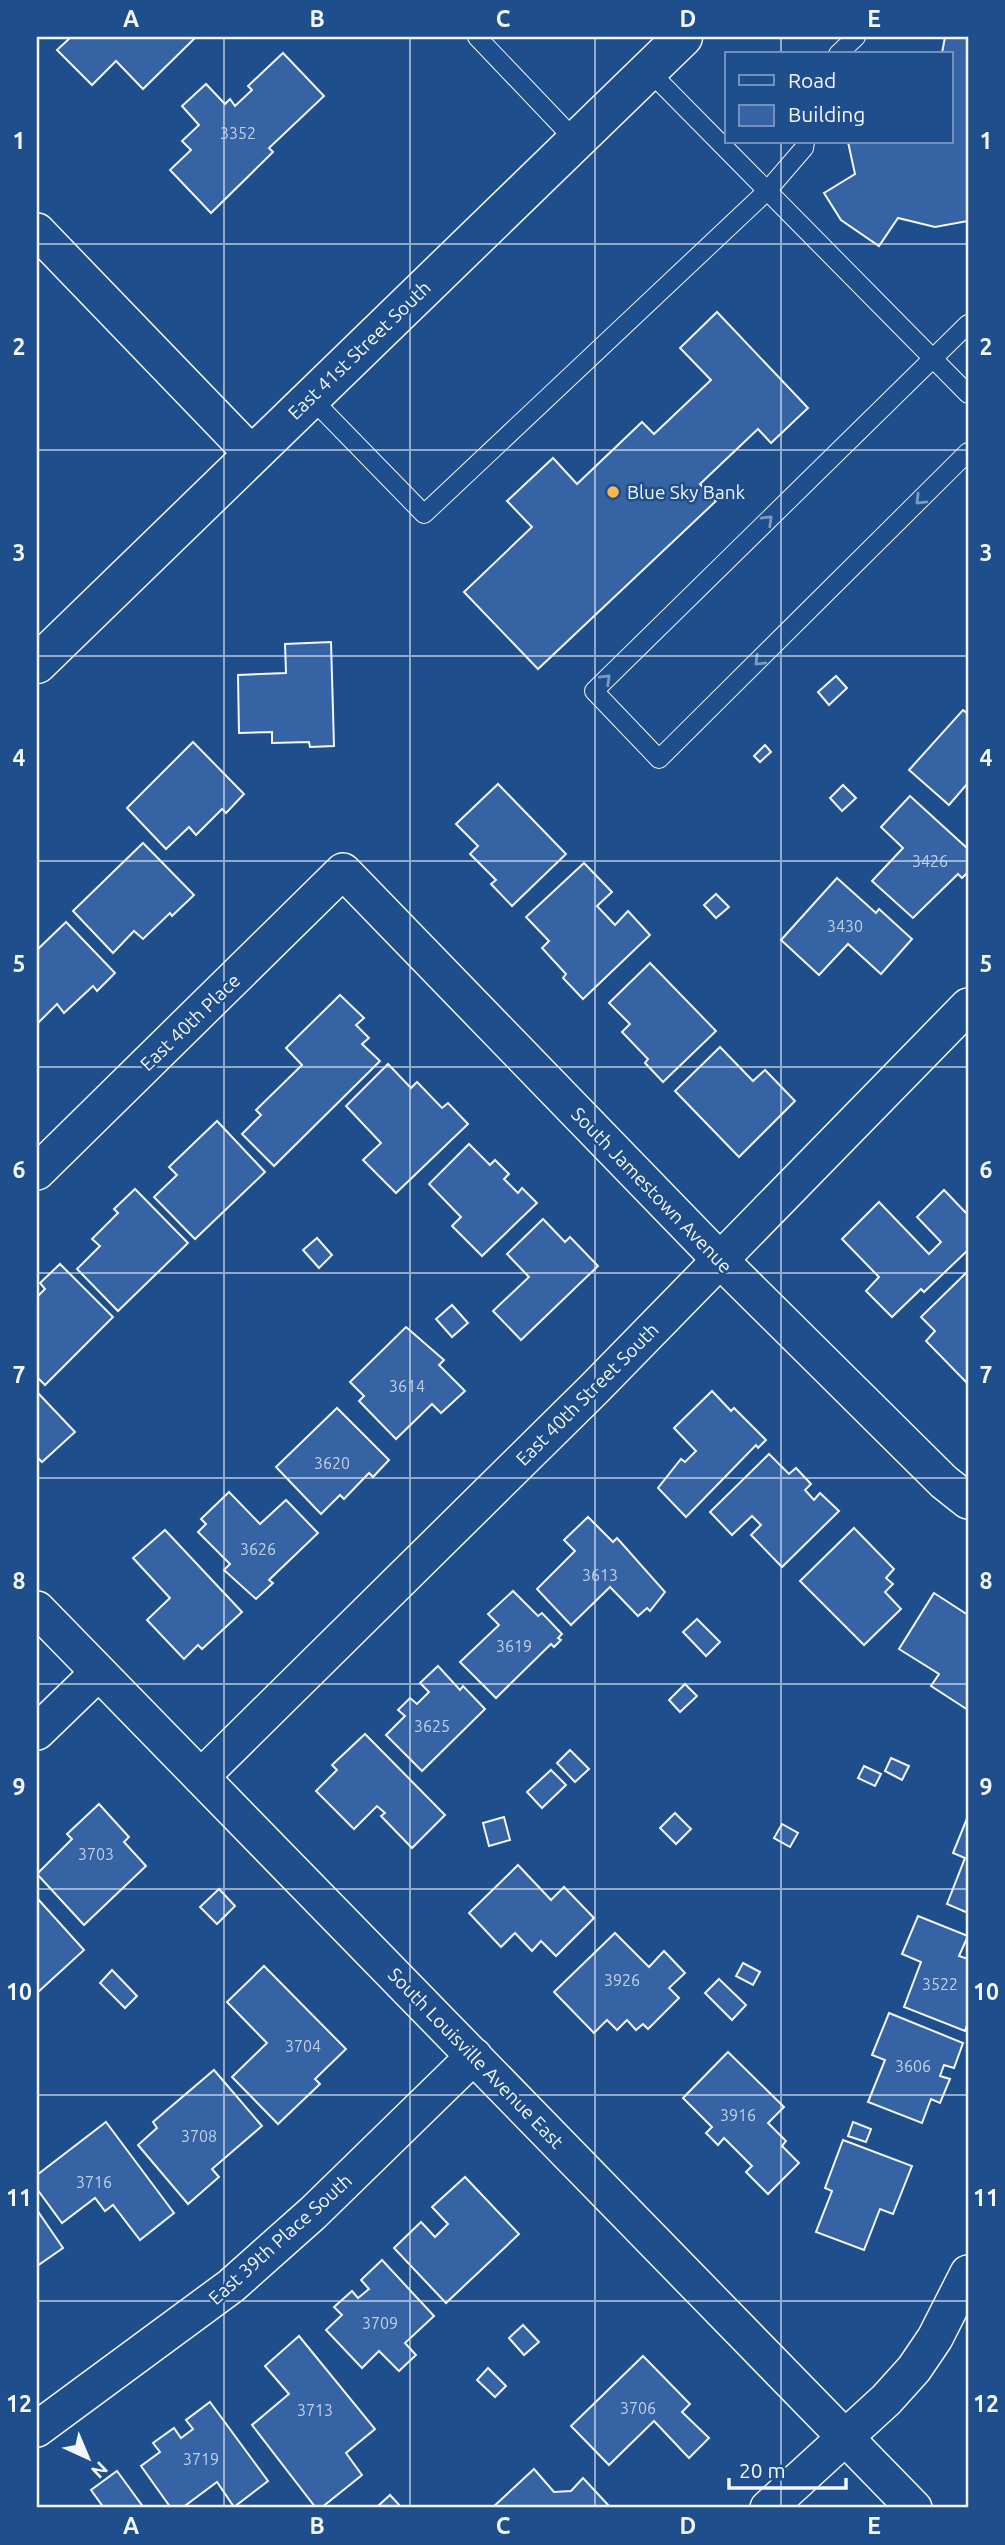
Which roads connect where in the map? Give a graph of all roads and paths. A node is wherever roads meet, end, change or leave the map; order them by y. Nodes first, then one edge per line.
1 (477, 37) edge
2 (683, 37) edge
3 (856, 37) edge
4 (840, 52) edge
5 (648, 71) junction
6 (576, 141) junction
7 (805, 144) edge
8 (767, 191) junction
9 (37, 231) edge
10 (968, 324) edge
11 (933, 359) junction
12 (968, 394) edge
13 (310, 397) junction
14 (968, 452) edge
15 (251, 453) junction
16 (37, 664) edge
17 (343, 871) joint
18 (968, 1006) edge
19 (37, 1172) edge
20 (719, 1261) junction
21 (968, 1501) edge
22 (37, 1609) edge
23 (98, 1673) junction
24 (37, 1732) edge
25 (201, 1777) junction
26 (474, 2056) junction
27 (968, 2273) edge
28 (37, 2429) edge
29 (845, 2436) junction
30 (768, 2508) edge
31 (915, 2508) edge

1 - 6 lane
2 - 5 main road, East 41st Street South
3 - 4 lane
5 - 6 main road, East 41st Street South
5 - 8 lane
6 - 13 main road, East 41st Street South
7 - 8 lane
8 - 11 lane
8 - 13 lane
9 - 15 street
10 - 11 lane
11 - 12 lane
14 -> 11 lane
13 - 15 main road, East 41st Street South
15 - 16 main road, East 41st Street South
17 - 19 street, East 40th Place
17 - 20 street, South Jamestown Avenue
18 - 20 street, East 40th Street South
20 - 21 street, South Jamestown Avenue
20 - 25 street, East 40th Street South
22 - 23 street, South Louisville Avenue East
23 - 24 street
23 - 25 street, South Louisville Avenue East
25 - 26 street, South Louisville Avenue East
26 - 28 street, East 39th Place South
26 - 29 street, South Louisville Avenue East
27 - 29 street
29 - 30 street
29 - 31 street, South Louisville Avenue East

